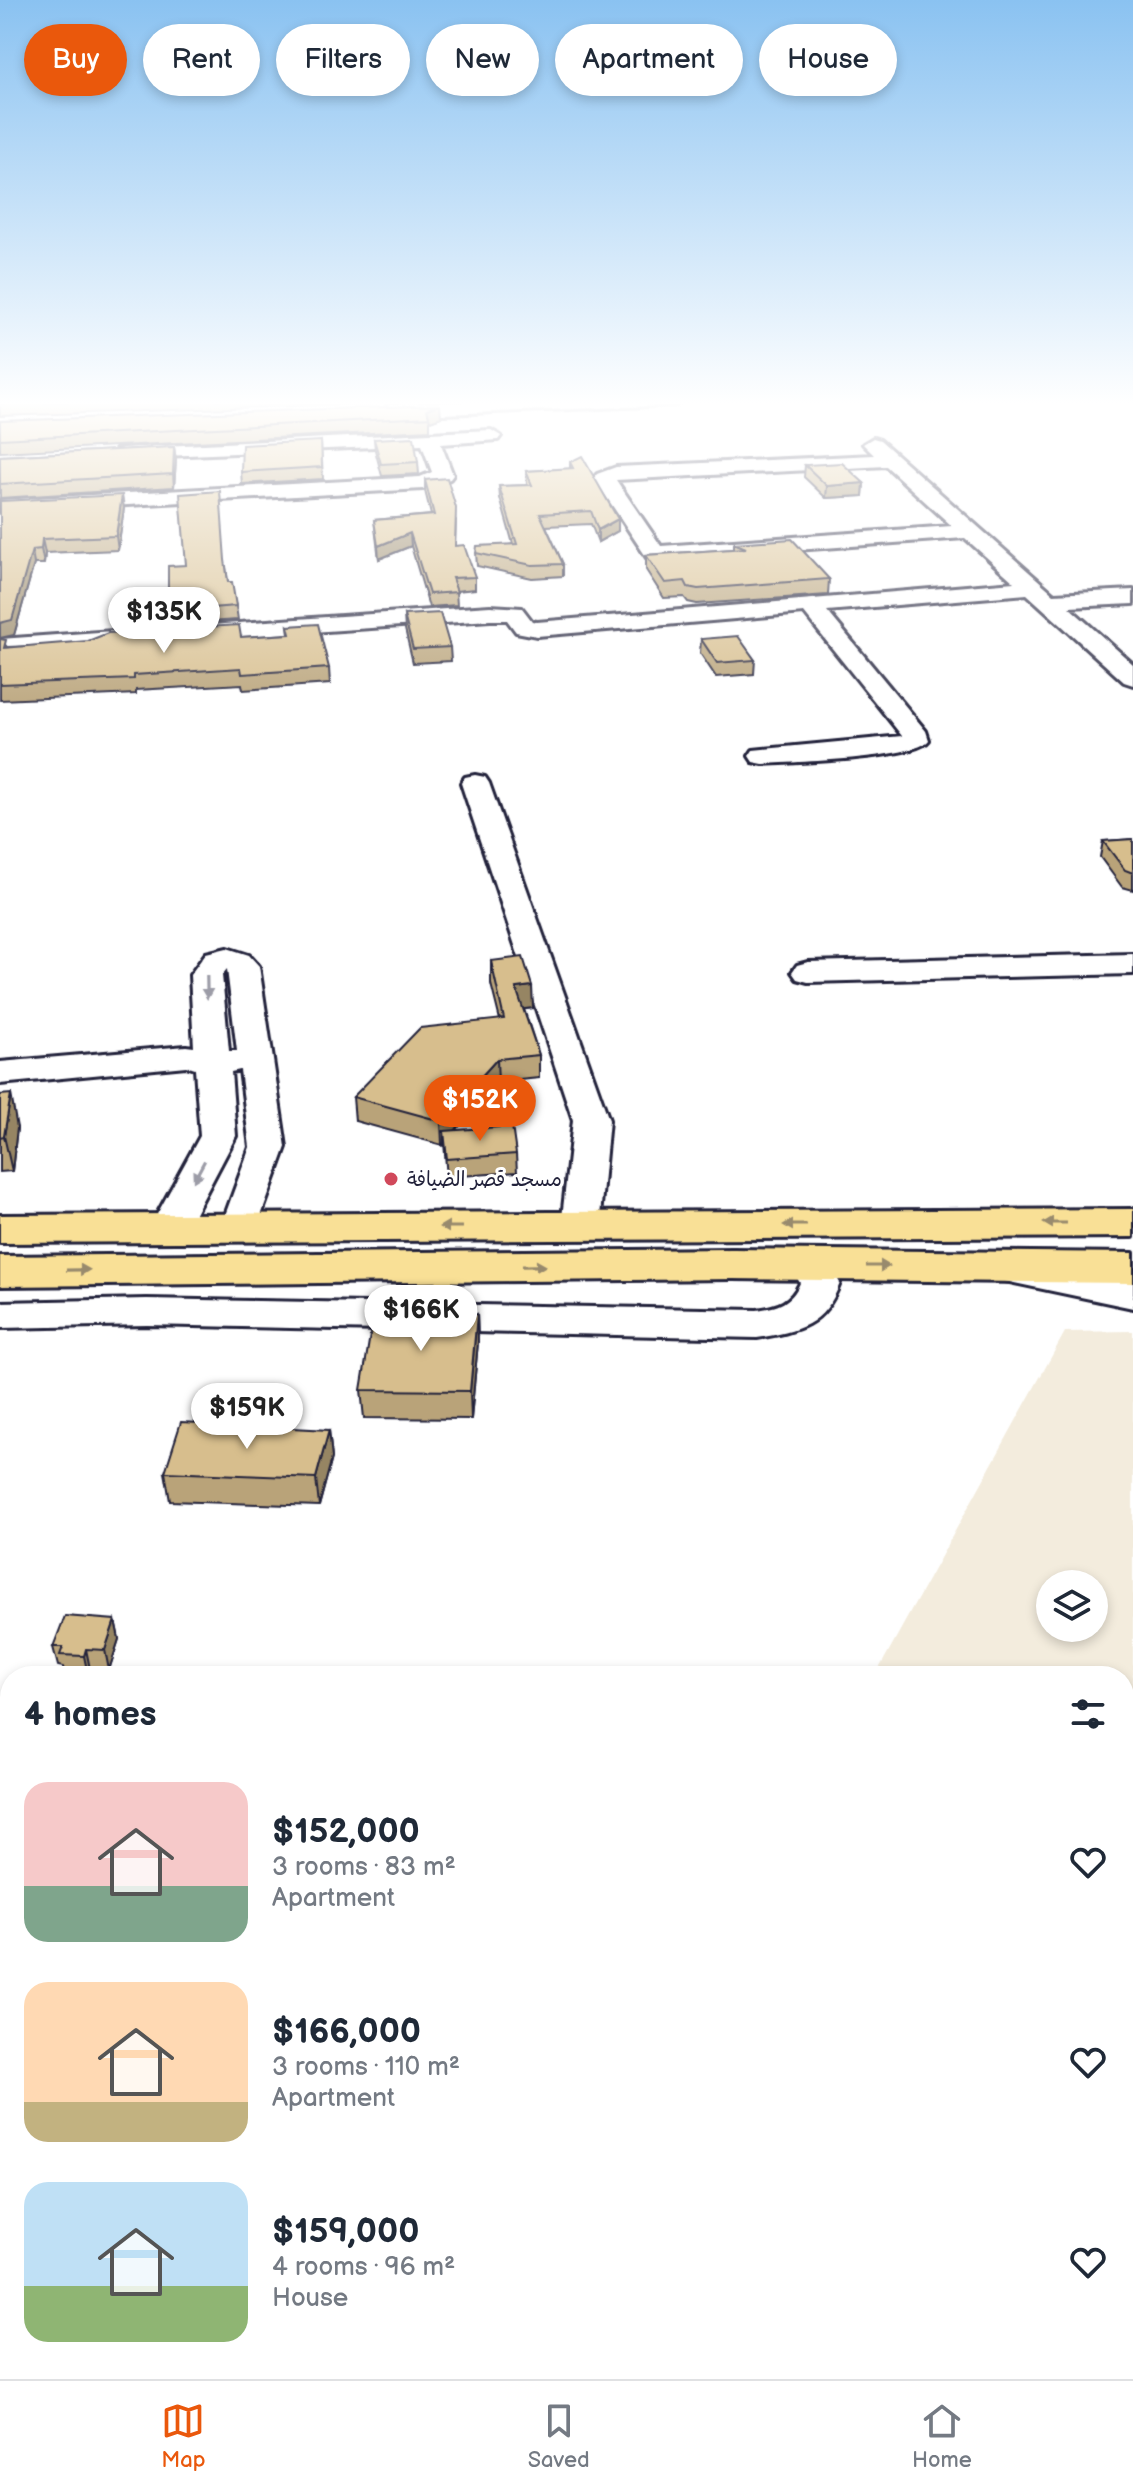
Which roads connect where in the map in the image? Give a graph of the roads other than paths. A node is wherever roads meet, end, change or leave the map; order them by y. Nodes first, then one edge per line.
1 (292, 511) edge
2 (626, 511) edge
3 (949, 511) edge
4 (0, 526) edge
5 (972, 531) junction
6 (1041, 594) junction
7 (136, 597) dead end
8 (1133, 597) edge
9 (810, 606) junction
10 (139, 637) junction
11 (0, 646) edge
12 (1133, 654) edge
13 (1108, 655) junction
14 (1133, 677) edge
15 (763, 756) dead end
16 (475, 783) dead end
17 (1133, 964) edge
18 (808, 972) dead end
19 (254, 1048) junction
20 (203, 1054) junction
21 (0, 1073) edge
22 (266, 1131) junction
23 (218, 1136) junction
24 (1133, 1223) edge
25 (169, 1227) junction
26 (580, 1227) junction
27 (0, 1229) edge
28 (239, 1229) junction
29 (989, 1265) junction
30 (810, 1266) junction
31 (1133, 1268) edge
32 (0, 1271) edge
33 (1133, 1295) edge
34 (0, 1315) edge

1 - 4 street
2 - 5 street
3 - 5 street
5 - 6 street
6 - 8 street
6 - 9 street
6 - 13 street
7 - 10 street
9 - 10 street
9 - 15 street
10 - 11 street
12 - 13 street
13 - 14 street
16 - 26 street
17 - 18 street
19 - 20 street
19 -> 20 street
19 - 22 street
20 - 21 street
20 - 23 street
22 - 23 street
22 - 28 street
23 -> 25 street
24 -> 26 highway
25 - 27 highway
25 - 28 highway
26 -> 28 highway
30 -> 29 highway
29 - 31 highway
29 - 33 street
32 -> 30 highway
30 - 34 street

